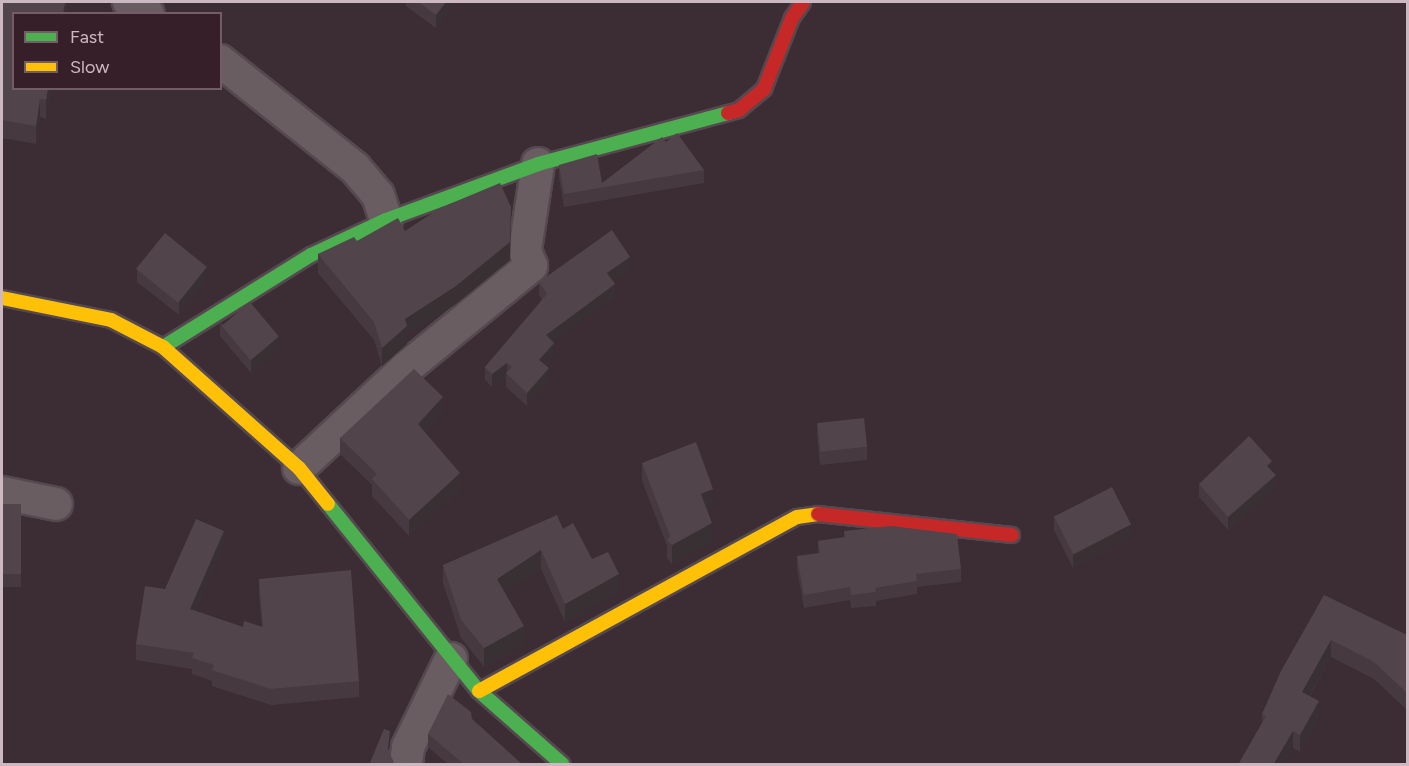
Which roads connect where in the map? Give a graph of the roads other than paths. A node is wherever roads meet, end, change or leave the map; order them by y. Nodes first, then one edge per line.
1 (129, 2) edge
2 (803, 2) edge
3 (145, 12) edge
4 (222, 63) edge
5 (538, 164) junction
6 (386, 220) junction
7 (2, 298) edge
8 (163, 346) junction
9 (299, 468) junction
10 (2, 493) edge
11 (56, 504) dead end
12 (1012, 536) dead end
13 (451, 659) junction
14 (479, 691) junction
15 (406, 765) edge
16 (562, 765) edge

1 - 3 street
2 - 5 street
4 - 6 street
5 - 6 street
5 - 9 street
6 - 8 street
7 - 8 street
8 - 9 street
9 - 13 street
10 - 11 street
12 - 14 street
13 - 14 street
13 - 15 street
14 - 16 street

